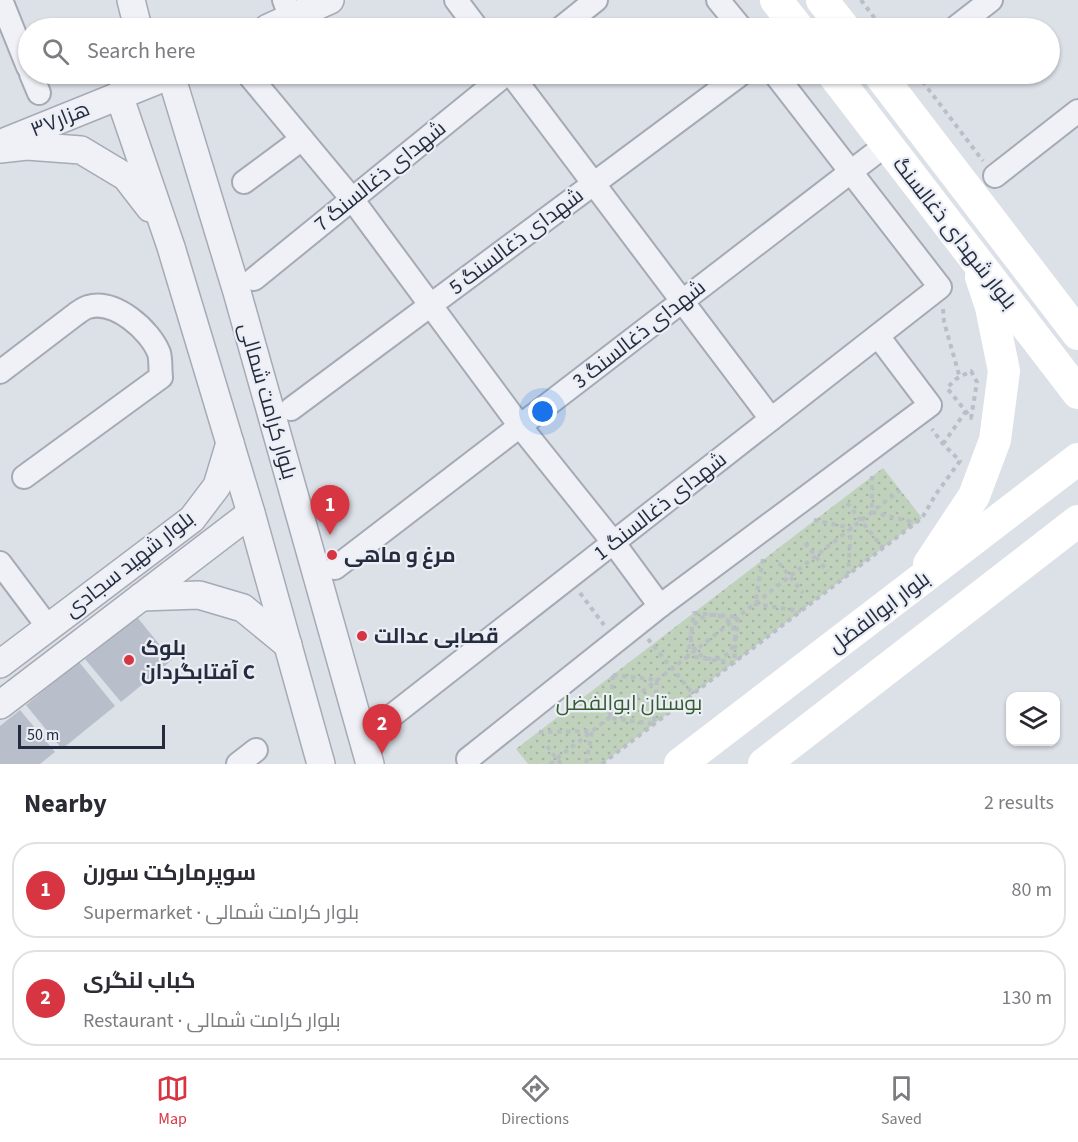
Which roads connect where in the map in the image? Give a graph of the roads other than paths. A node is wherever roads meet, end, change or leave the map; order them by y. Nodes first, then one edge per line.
1 (1, 0) edge
2 (131, 0) edge
3 (330, 0) edge
4 (456, 0) edge
5 (596, 0) edge
6 (718, 0) edge
7 (776, 0) edge
8 (822, 0) edge
9 (991, 0) edge
10 (281, 16) edge
11 (136, 18) edge
12 (470, 18) edge
13 (574, 18) edge
14 (733, 18) edge
15 (790, 18) edge
16 (836, 18) edge
17 (968, 18) edge
18 (18, 42) edge
19 (143, 84) edge
20 (164, 84) edge
21 (256, 84) edge
22 (494, 84) edge
23 (519, 84) edge
24 (728, 84) edge
25 (783, 84) edge
26 (840, 84) edge
27 (887, 84) edge
28 (119, 95) junction
29 (1078, 111) edge
30 (302, 139) junction
31 (0, 144) edge
32 (886, 144) junction
33 (0, 150) edge
34 (851, 171) junction
35 (994, 176) road end
36 (244, 182) dead end
37 (594, 183) junction
38 (352, 199) junction
39 (171, 247) junction
40 (975, 259) junction
41 (254, 279) dead end
42 (682, 301) junction
43 (430, 305) junction
44 (1068, 311) edge
45 (1078, 334) edge
46 (878, 336) junction
47 (0, 372) edge
48 (1078, 393) edge
49 (291, 409) dead end
50 (771, 419) junction
51 (520, 426) junction
52 (230, 443) junction
53 (1078, 459) edge
54 (24, 477) dead end
55 (250, 513) junction
56 (192, 519) junction
57 (1078, 521) edge
58 (212, 542) junction
59 (613, 542) junction
60 (0, 563) edge
61 (335, 568) dead end
62 (916, 584) junction
63 (141, 597) junction
64 (660, 606) junction
65 (48, 627) junction
66 (288, 645) junction
67 (0, 664) edge
68 (0, 705) edge
69 (380, 725) dead end
70 (256, 750) dead end
71 (468, 759) dead end
72 (238, 764) edge
73 (321, 764) edge
74 (370, 764) edge
75 (680, 764) edge
76 (764, 764) edge

1 - 18 street
2 - 11 street
3 - 10 street
4 - 12 street
5 - 13 street
6 - 14 street
7 - 15 main road
8 - 16 main road
9 - 17 street
19 - 28 street, هزار۳۷
20 - 74 street, بلوار کرامت شمالی
21 - 30 street
22 - 38 street, شهدای ذغالسنگ 7
23 - 37 street
24 - 37 street, شهدای ذغالسنگ 5
25 - 34 street
26 - 32 main road, بلوار شهدای ذغالسنگ
27 - 44 main road, بلوار شهدای ذغالسنگ
28 - 31 street, هزار۳۷
28 - 39 street
29 - 35 street
30 - 36 street
30 - 38 street
32 - 34 street, شهدای ذغالسنگ 3
32 - 40 main road, بلوار شهدای ذغالسنگ
33 - 39 street
34 - 42 street, شهدای ذغالسنگ 3
34 - 46 street, شهدای ذغالسنگ 1
37 - 42 street
37 - 43 street, شهدای ذغالسنگ 5
38 - 41 street, شهدای ذغالسنگ 7
38 - 43 street
39 - 52 street
40 - 48 main road, بلوار شهدای ذغالسنگ
40 - 62 main road
42 - 50 street
42 - 51 street, شهدای ذغالسنگ 3
43 - 49 street, شهدای ذغالسنگ 5
43 - 51 street
44 - 45 main road, بلوار شهدای ذغالسنگ
46 - 50 street, شهدای ذغالسنگ 1
46 - 64 street
47 - 54 street
50 - 59 street, شهدای ذغالسنگ 1
51 - 59 street
51 - 61 street, شهدای ذغالسنگ 3
52 - 55 street
52 - 56 street, بلوار شهید سجادی
53 - 62 main road, بلوار ابوالفضل
55 - 58 street, بلوار شهید سجادی
55 - 66 street
56 - 58 street
56 - 65 street, بلوار شهید سجادی
57 - 76 main road
58 - 63 street, بلوار شهید سجادی
59 - 64 street
59 - 69 street, شهدای ذغالسنگ 1
60 - 65 street
62 - 75 main road, بلوار ابوالفضل
63 - 66 street
63 - 68 street, بلوار شهید سجادی
64 - 71 street
65 - 67 street, بلوار شهید سجادی
66 - 73 street
70 - 72 street

